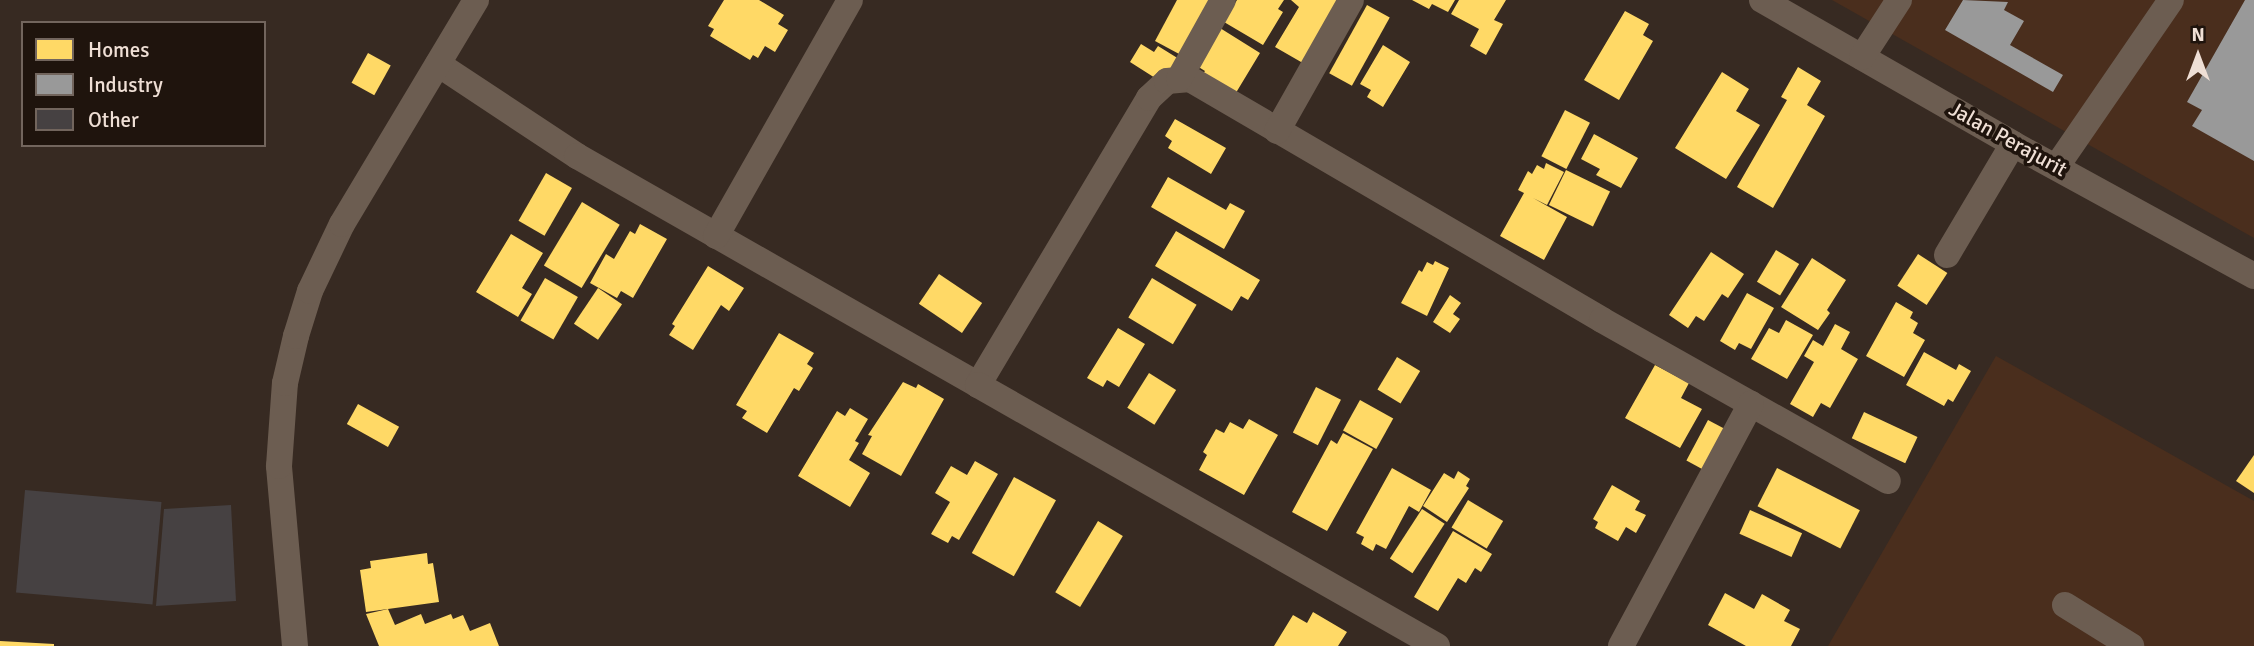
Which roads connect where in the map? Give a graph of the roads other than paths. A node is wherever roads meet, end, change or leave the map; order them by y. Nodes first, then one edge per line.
1 (475, 0) edge
2 (850, 0) edge
3 (1223, 0) edge
4 (1352, 0) edge
5 (1762, 0) edge
6 (1899, 0) edge
7 (2171, 0) edge
8 (1862, 57) junction
9 (438, 64) junction
10 (1180, 79) junction
11 (1277, 131) junction
12 (2013, 144) junction
13 (2057, 166) junction
14 (716, 236) junction
15 (1947, 255) dead end
16 (2254, 276) edge
17 (978, 385) junction
18 (1751, 404) junction
19 (1888, 481) dead end
20 (2065, 605) dead end
21 (295, 646) edge
22 (1437, 646) edge
23 (1621, 646) edge
24 (2131, 646) edge

1 - 9 street
2 - 14 street
3 - 10 street
4 - 11 street
5 - 8 street, Jalan Perajurit
6 - 8 street
7 - 13 street
8 - 12 street, Jalan Perajurit
9 - 14 street
9 - 21 street
10 - 11 street
10 - 17 street
11 - 18 street
12 - 13 street, Jalan Perajurit
12 - 15 street
13 - 16 street, Jalan Perajurit
14 - 17 street
17 - 22 street
18 - 19 street
18 - 23 street
20 - 24 street

